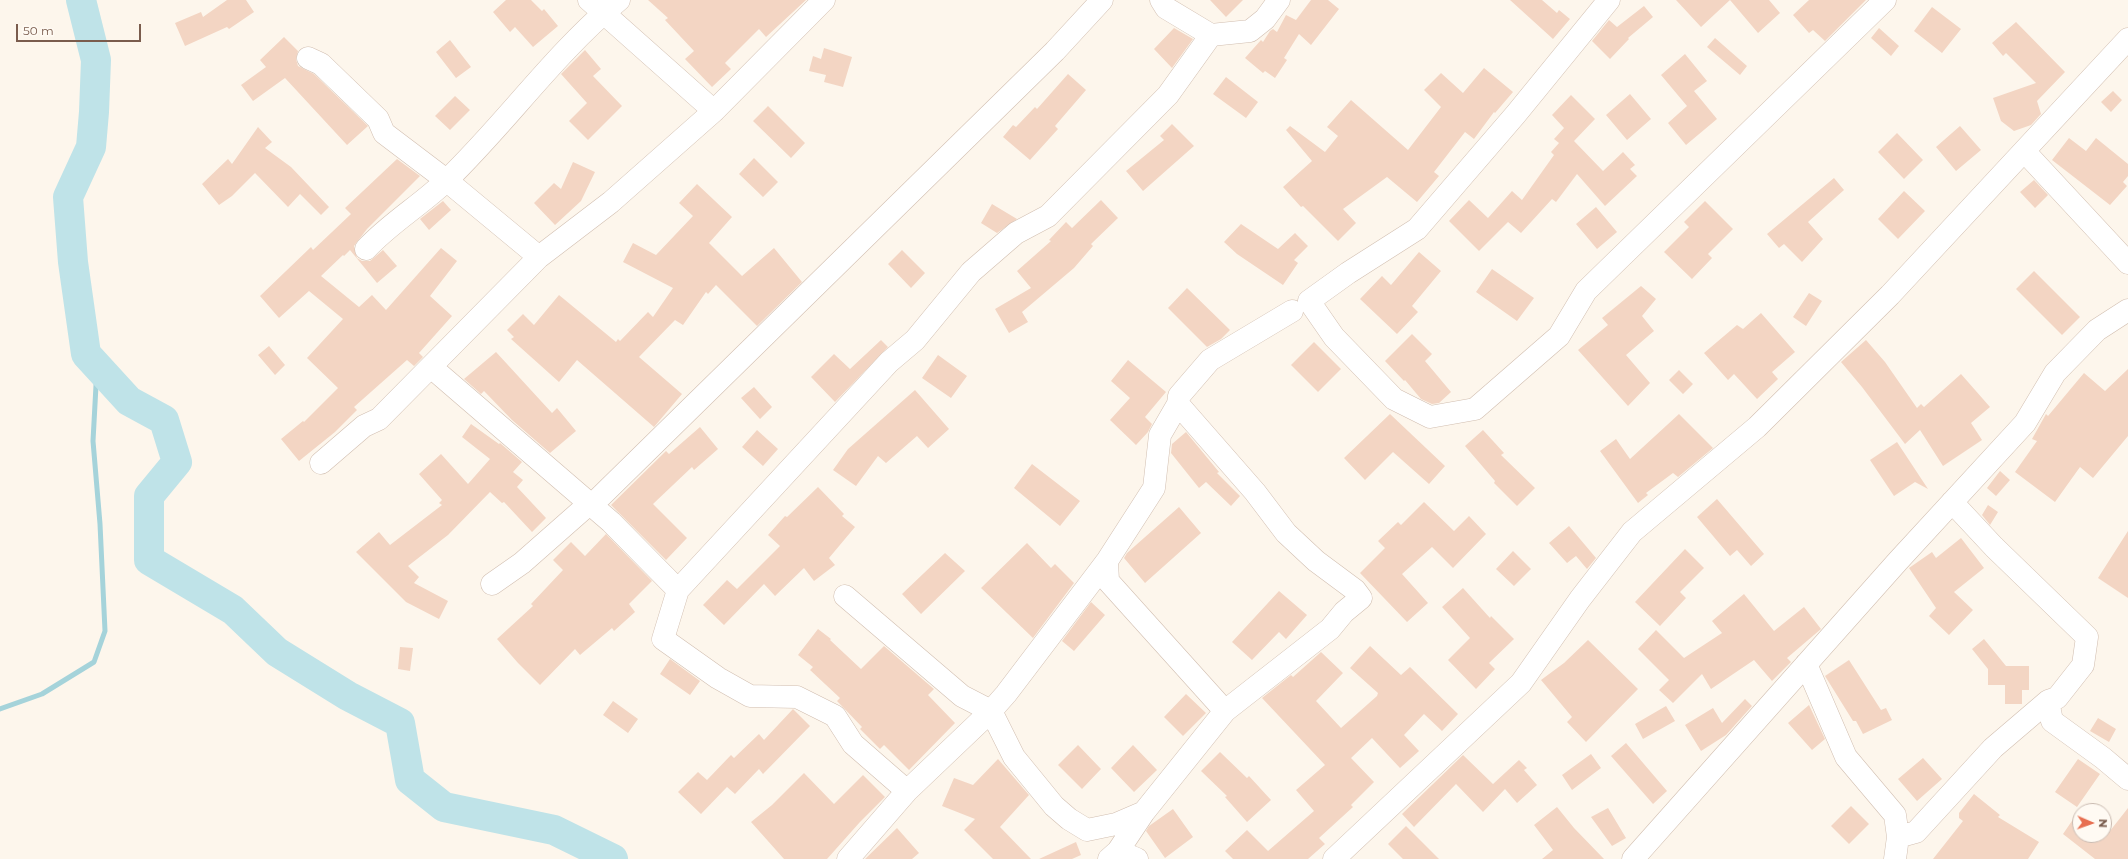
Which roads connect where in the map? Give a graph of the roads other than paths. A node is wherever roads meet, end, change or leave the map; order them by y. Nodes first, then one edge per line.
1 (824, 0) edge
2 (1102, 0) edge
3 (1161, 0) edge
4 (1279, 0) edge
5 (1609, 0) edge
6 (1885, 0) edge
7 (604, 4) edge
8 (1211, 35) junction
9 (2128, 39) edge
10 (308, 58) dead end
11 (714, 111) junction
12 (2025, 152) junction
13 (446, 180) junction
14 (366, 249) dead end
15 (539, 257) junction
16 (2128, 264) edge
17 (2128, 310) edge
18 (1292, 311) dead end
19 (431, 367) junction
20 (1178, 404) junction
21 (321, 463) dead end
22 (1952, 502) junction
23 (589, 504) junction
24 (1107, 561) junction
25 (492, 584) dead end
26 (678, 590) junction
27 (845, 596) dead end
28 (1806, 664) junction
29 (2048, 701) junction
30 (991, 711) junction
31 (1225, 711) junction
32 (2128, 779) edge
33 (907, 791) junction
34 (1144, 812) junction
35 (1898, 838) junction
36 (1113, 855) edge
37 (1341, 855) edge
38 (848, 859) edge
39 (1137, 859) edge
40 (1633, 859) edge
41 (1896, 859) edge

1 - 11 street
2 - 23 street
3 - 8 street
4 - 8 street
5 - 6 street
7 - 11 street
7 - 13 street
8 - 26 street
9 - 12 street
10 - 13 street
11 - 15 street
12 - 16 street
12 - 37 street
13 - 14 street
13 - 15 street
15 - 19 street
17 - 22 street
18 - 20 street
19 - 21 street
19 - 23 street
20 - 24 street
20 - 31 street
22 - 28 street
22 - 29 street
23 - 25 street
23 - 26 street
24 - 30 street
24 - 31 street
26 - 33 street
27 - 30 street
28 - 35 street
28 - 40 street
29 - 32 street
29 - 35 street
30 - 33 street
30 - 34 street
31 - 34 street
33 - 38 street
34 - 36 street
35 - 41 street
36 - 39 street

